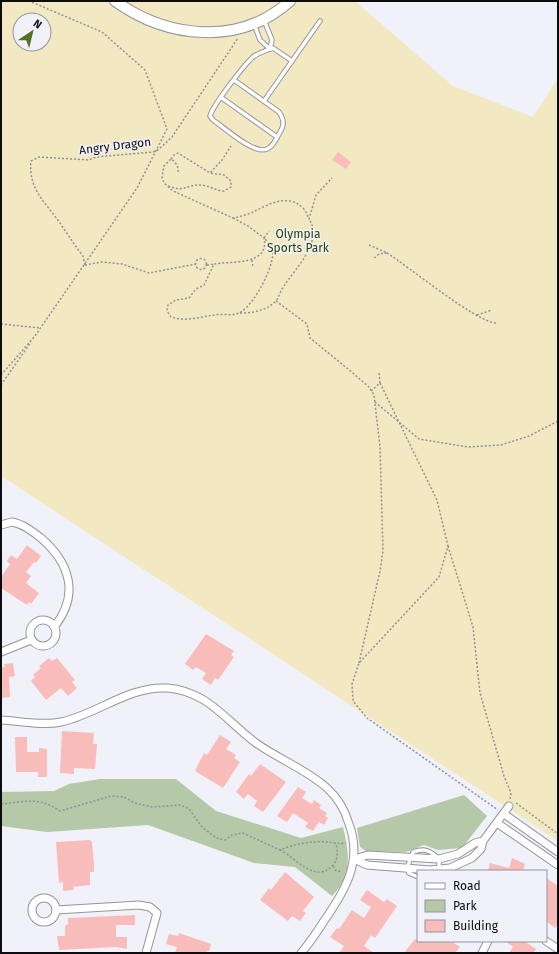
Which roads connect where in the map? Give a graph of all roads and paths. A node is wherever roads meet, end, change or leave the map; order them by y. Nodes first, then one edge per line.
1 (29, 1) edge
2 (115, 1) edge
3 (290, 1) edge
4 (264, 18) junction
5 (320, 21) dead end
6 (254, 23) junction
7 (238, 37) dead end
8 (270, 49) junction
9 (292, 61) junction
10 (234, 80) junction
11 (222, 98) junction
12 (264, 101) junction
13 (277, 137) junction
14 (231, 146) dead end
15 (158, 150) junction
16 (171, 159) junction
17 (178, 172) dead end
18 (210, 173) junction
19 (332, 178) dead end
20 (166, 185) junction
21 (233, 218) junction
22 (309, 219) junction
23 (268, 231) dead end
24 (264, 238) junction
25 (369, 245) dead end
26 (387, 253) junction
27 (373, 259) dead end
28 (252, 260) junction
29 (196, 264) junction
30 (214, 264) junction
31 (85, 265) junction
32 (207, 265) junction
33 (253, 268) dead end
34 (276, 300) junction
35 (492, 310) dead end
36 (240, 313) junction
37 (476, 315) junction
38 (496, 323) dead end
39 (1, 324) edge
40 (41, 328) junction
41 (35, 336) junction
42 (379, 372) dead end
43 (1, 375) edge
44 (380, 383) junction
45 (1, 385) edge
46 (371, 391) junction
47 (375, 402) junction
48 (397, 420) junction
49 (558, 421) edge
50 (1, 525) edge
51 (448, 546) junction
52 (54, 627) junction
53 (31, 640) junction
54 (1, 652) edge
55 (359, 663) junction
56 (1, 720) edge
57 (1, 804) edge
58 (509, 806) dead end
59 (504, 814) junction
60 (497, 822) junction
61 (558, 834) edge
62 (483, 841) junction
63 (346, 843) dead end
64 (336, 844) junction
65 (280, 850) junction
66 (558, 852) edge
67 (409, 858) junction
68 (439, 858) junction
69 (354, 859) junction
70 (558, 865) edge
71 (333, 866) junction
72 (407, 868) junction
73 (439, 870) edge
74 (352, 873) junction
75 (417, 877) edge
76 (56, 910) dead end
77 (488, 942) edge
78 (547, 942) edge
79 (558, 949) edge
80 (146, 953) edge
81 (301, 953) edge
82 (482, 953) edge

1 - 15 path
2 - 6 street
3 - 4 street
4 - 6 street
4 - 8 lane
5 - 9 lane
6 - 8 lane
7 - 15 path, Angry Dragon
8 - 9 lane
8 - 10 lane
9 - 12 lane
10 - 11 lane
10 - 12 lane
11 - 13 lane
11 - 13 lane
12 - 13 lane
14 - 18 path
15 - 31 path
15 - 31 path, Angry Dragon
16 - 17 path
16 - 18 path
16 - 20 path
18 - 20 path
19 - 22 path
20 - 21 path
21 - 22 path
21 - 24 path
22 - 34 path
23 - 24 path
24 - 28 path
24 - 36 path
25 - 26 path
26 - 27 path
26 - 37 path
28 - 30 path
28 - 33 path
29 - 31 path
29 - 32 path
29 - 32 path
30 - 32 path
30 - 36 path
31 - 40 path
34 - 36 path
34 - 46 path
35 - 37 path
37 - 38 path
39 - 40 path
40 - 41 path
41 - 43 path
41 - 45 path
42 - 44 path
44 - 46 path
44 - 48 path
46 - 47 path
47 - 48 path
47 - 55 path
48 - 49 path
48 - 51 path
50 - 52 street
51 - 55 path
51 - 61 path
52 - 53 street
52 - 53 street
53 - 54 street
55 - 59 path
56 - 69 street
57 - 65 path
58 - 59 street
59 - 60 street
59 - 66 street
60 - 62 street
60 - 70 street
62 - 68 street
62 - 73 street
63 - 64 path
64 - 65 path
64 - 71 path
65 - 71 path
67 - 68 street
67 - 69 street
67 - 72 lane
68 - 73 lane
69 - 72 street
69 - 74 street
71 - 74 path
72 - 73 street
72 - 75 lane
74 - 81 street
76 - 80 street
77 - 82 street
78 - 79 street

